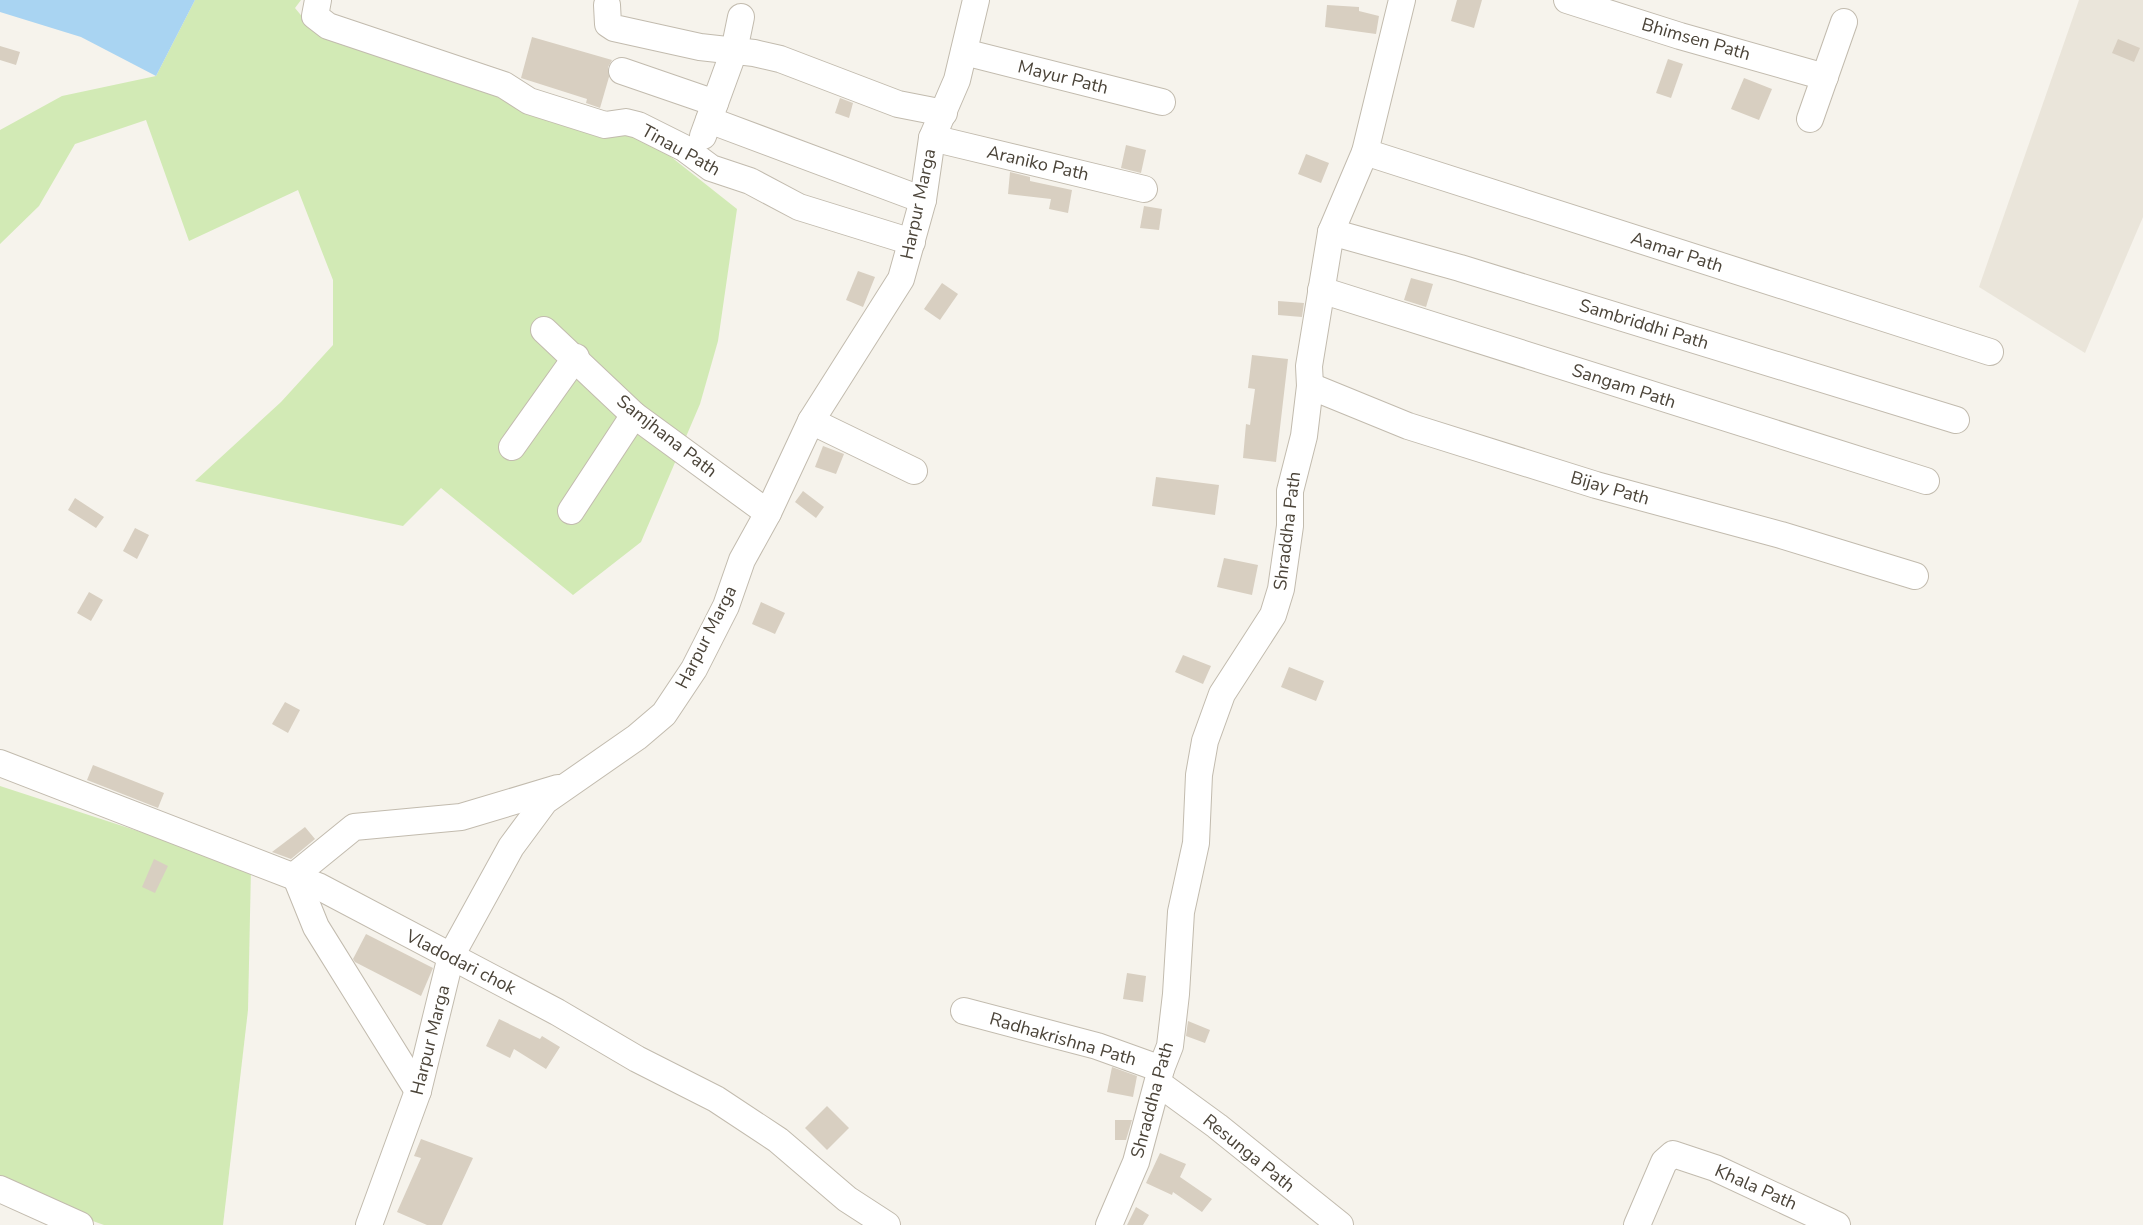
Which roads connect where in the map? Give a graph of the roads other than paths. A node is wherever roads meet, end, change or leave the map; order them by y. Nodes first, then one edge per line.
1 (976, 0) edge
2 (1402, 0) edge
3 (1567, 0) edge
4 (607, 5) dead end
5 (316, 8) edge
6 (741, 18) dead end
7 (1844, 22) dead end
8 (734, 51) junction
9 (964, 52) junction
10 (622, 71) dead end
11 (1825, 76) junction
12 (1162, 102) dead end
13 (712, 111) junction
14 (944, 113) junction
15 (1810, 120) dead end
16 (932, 138) junction
17 (1365, 152) junction
18 (695, 156) junction
19 (1144, 189) dead end
20 (923, 200) junction
21 (1331, 232) junction
22 (912, 242) junction
23 (1321, 290) junction
24 (544, 330) dead end
25 (1990, 352) dead end
26 (576, 357) junction
27 (1310, 386) junction
28 (634, 415) junction
29 (1956, 420) dead end
30 (811, 421) junction
31 (512, 447) dead end
32 (914, 471) dead end
33 (1926, 481) dead end
34 (571, 511) dead end
35 (768, 513) junction
36 (1915, 576) dead end
37 (0, 763) edge
38 (566, 786) junction
39 (295, 875) junction
40 (451, 956) junction
41 (964, 1011) dead end
42 (1159, 1076) junction
43 (418, 1090) junction
44 (0, 1189) edge
45 (80, 1225) edge
46 (369, 1225) edge
47 (887, 1225) edge
48 (1109, 1225) edge
49 (1340, 1225) edge
50 (1637, 1225) edge
51 (1837, 1225) edge

1 - 9 street, Harpur Marga
2 - 17 street, Shraddha Path
3 - 11 street, Bhimsen Path
4 - 8 street
5 - 18 street, Tinau Path
6 - 8 street
7 - 11 street
8 - 13 street
8 - 14 street
9 - 12 street, Mayur Path
9 - 14 street, Harpur Marga
10 - 13 street
11 - 15 street
13 - 18 street
13 - 20 street
14 - 16 street, Harpur Marga
16 - 19 street, Araniko Path
16 - 20 street, Harpur Marga
17 - 21 street, Shraddha Path
17 - 25 street, Aamar Path
18 - 22 street, Tinau Path
20 - 22 street, Harpur Marga
21 - 23 street, Shraddha Path
21 - 29 street, Sambriddhi Path
22 - 30 street, Harpur Marga
23 - 27 street, Shraddha Path
23 - 33 street, Sangam Path
24 - 26 street, Samjhana Path
26 - 28 street, Samjhana Path
26 - 31 street
27 - 36 street, Bijay Path
27 - 42 street, Shraddha Path
28 - 34 street
28 - 35 street, Samjhana Path
30 - 32 street
30 - 35 street, Harpur Marga
35 - 38 street, Harpur Marga
37 - 39 street, Vladodari chok
38 - 39 street
38 - 40 street, Harpur Marga
39 - 40 street, Vladodari chok
39 - 43 street
40 - 43 street, Harpur Marga
40 - 47 street, Vladodari chok
41 - 42 street, Radhakrishna Path
42 - 48 street, Shraddha Path
42 - 49 street, Resunga Path
43 - 46 street, Harpur Marga
44 - 45 street
50 - 51 street, Khala Path

